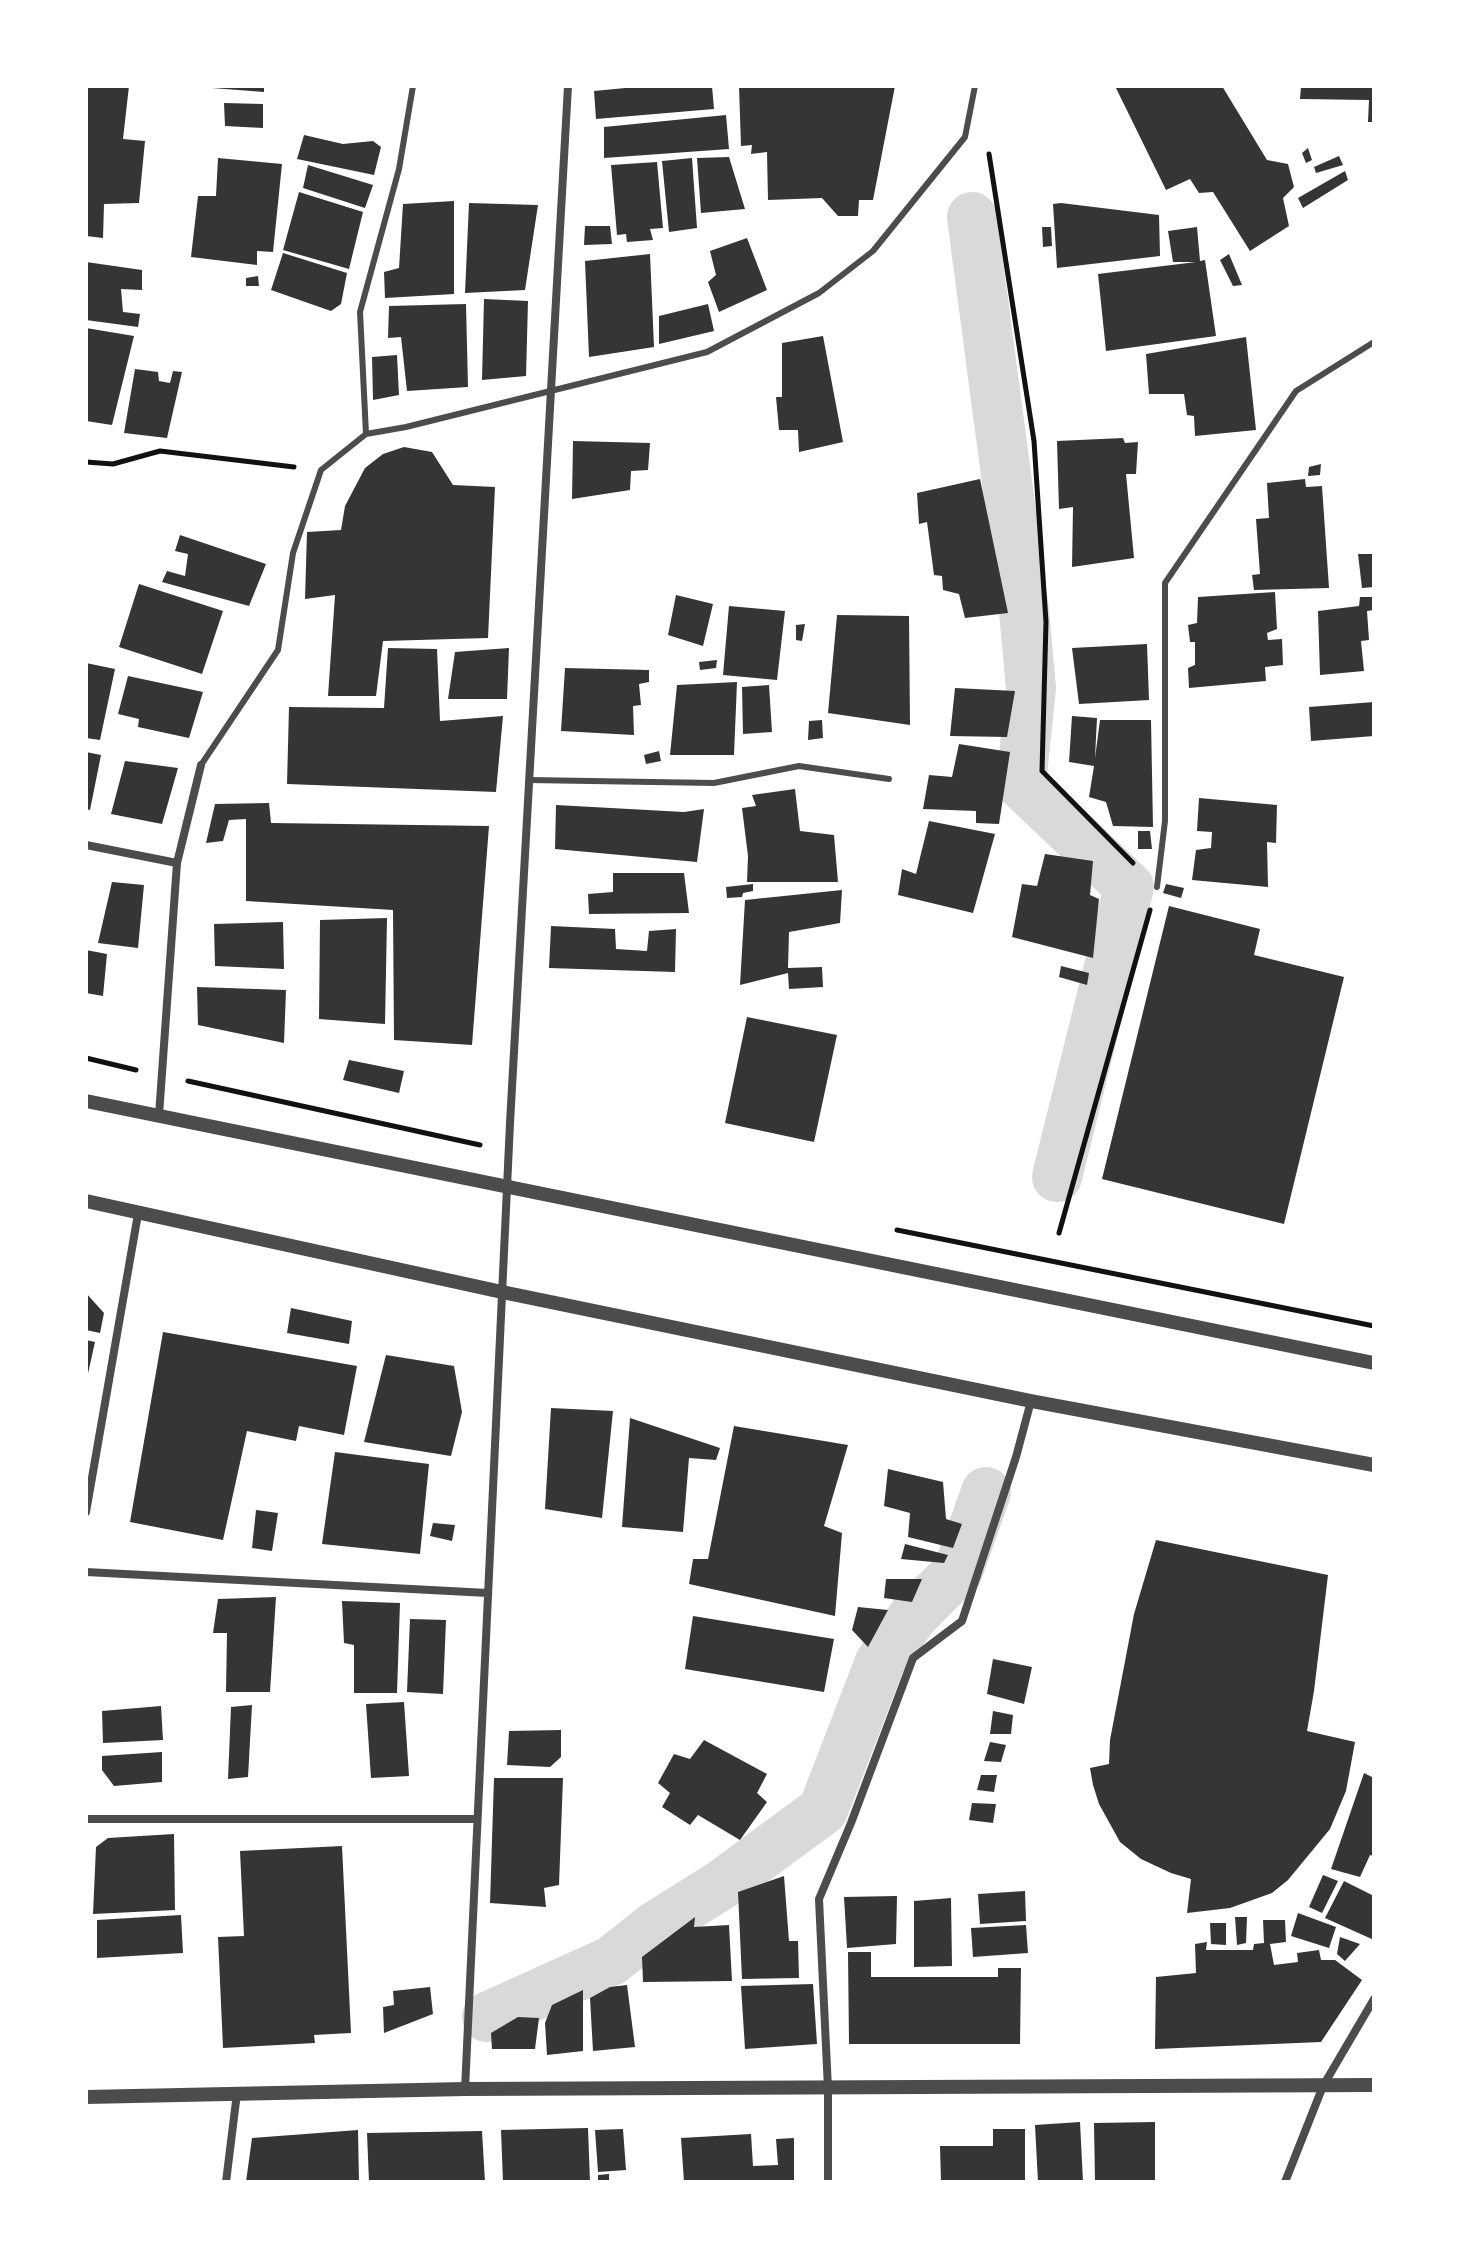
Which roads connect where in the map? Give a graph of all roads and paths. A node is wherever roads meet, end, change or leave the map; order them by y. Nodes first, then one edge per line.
1 (413, 86) edge
2 (568, 86) edge
3 (975, 86) edge
4 (987, 140) dead end
5 (1374, 342) edge
6 (551, 390) junction
7 (366, 434) junction
8 (86, 462) edge
9 (321, 470) junction
10 (201, 765) joint
11 (889, 779) dead end
12 (529, 780) junction
13 (86, 845) edge
14 (177, 863) junction
15 (1157, 887) junction
16 (86, 1058) edge
17 (162, 1075) junction
18 (86, 1101) edge
19 (159, 1115) junction
20 (509, 1151) junction
21 (507, 1188) junction
22 (86, 1201) edge
23 (138, 1214) junction
24 (883, 1227) dead end
25 (1059, 1233) dead end
26 (502, 1292) junction
27 (1374, 1326) edge
28 (1374, 1363) edge
29 (1031, 1401) junction
30 (1374, 1465) edge
31 (86, 1512) edge
32 (86, 1572) edge
33 (488, 1593) junction
34 (86, 1819) edge
35 (477, 1819) junction
36 (1374, 1999) edge
37 (1374, 2085) edge
38 (1323, 2086) junction
39 (465, 2089) junction
40 (828, 2089) junction
41 (237, 2092) junction
42 (86, 2097) edge
43 (226, 2182) edge
44 (828, 2182) edge
45 (1285, 2182) edge

1 - 7 lane
2 - 6 street
3 - 6 lane
4 - 15 path
5 - 15 lane
6 - 7 lane
6 - 12 street
7 - 9 lane
8 - 9 path
9 - 10 lane
10 - 14 street
11 - 12 lane
12 - 20 street
13 - 14 street
14 - 17 street
15 - 25 path
16 - 17 path
17 - 19 street
17 - 20 path
18 - 19 street
19 - 21 street
20 - 21 street
21 - 26 street
21 - 28 street
22 - 23 street
23 - 26 street
23 - 31 street
24 - 27 path
26 - 29 street
26 - 33 street
29 - 30 street
29 - 40 street
32 - 33 street
33 - 35 street
34 - 35 street
35 - 39 street
36 - 38 street
37 - 38 street
38 - 40 street
38 - 45 street
39 - 40 street
39 - 41 street
40 - 44 street
41 - 42 street
41 - 43 street

